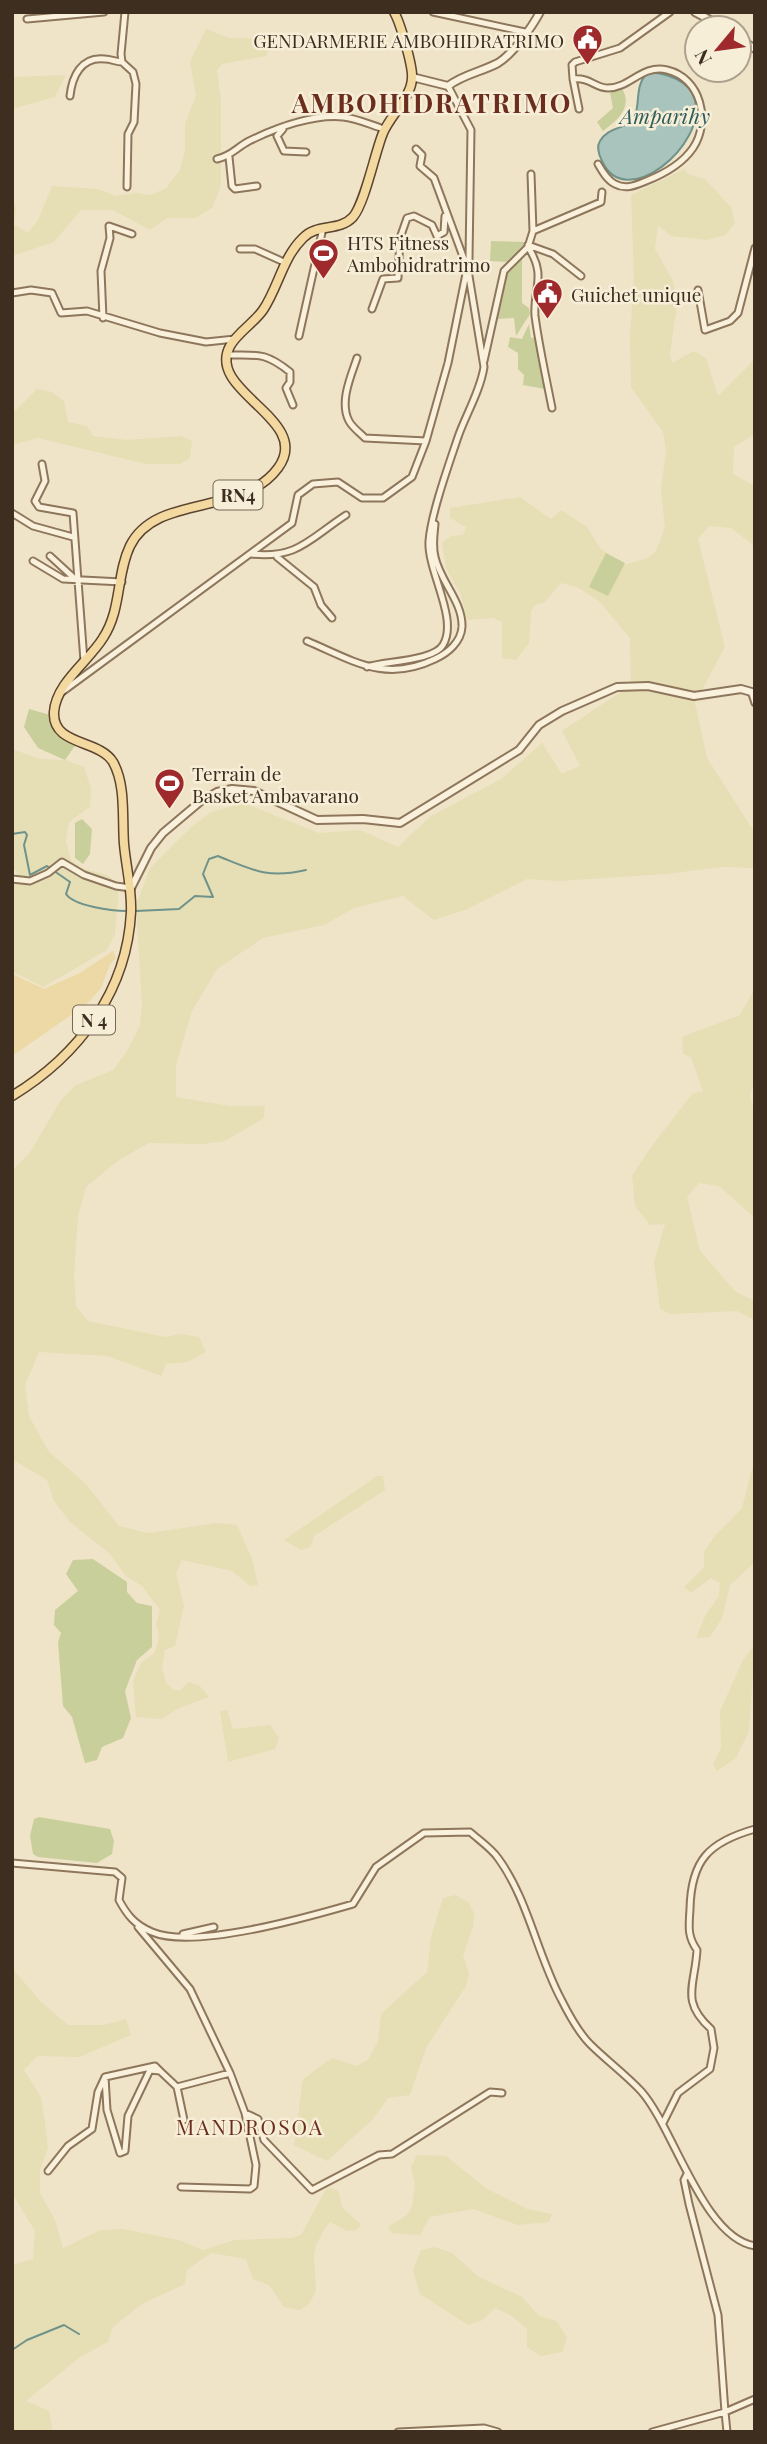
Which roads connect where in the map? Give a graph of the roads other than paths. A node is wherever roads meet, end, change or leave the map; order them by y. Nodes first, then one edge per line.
1 (104, 12) edge
2 (125, 12) edge
3 (433, 12) edge
4 (540, 12) edge
5 (670, 12) edge
6 (397, 13) edge
7 (27, 19) dead end
8 (525, 32) junction
9 (122, 62) junction
10 (412, 77) junction
11 (573, 79) junction
12 (448, 86) junction
13 (70, 96) dead end
14 (579, 109) dead end
15 (283, 127) junction
16 (384, 129) junction
17 (416, 149) dead end
18 (306, 152) dead end
19 (229, 157) junction
20 (217, 159) dead end
21 (597, 164) dead end
22 (531, 174) dead end
23 (257, 186) dead end
24 (127, 187) dead end
25 (602, 192) dead end
26 (445, 211) junction
27 (323, 228) junction
28 (533, 231) junction
29 (132, 234) dead end
30 (528, 246) junction
31 (755, 248) edge
32 (240, 249) dead end
33 (286, 263) junction
34 (468, 270) junction
35 (581, 276) dead end
36 (698, 290) dead end
37 (12, 293) edge
38 (372, 309) dead end
39 (103, 318) junction
40 (299, 336) dead end
41 (235, 340) junction
42 (227, 355) junction
43 (358, 358) dead end
44 (484, 362) junction
45 (293, 405) dead end
46 (552, 408) dead end
47 (426, 441) junction
48 (42, 464) dead end
49 (12, 513) edge
50 (346, 515) dead end
51 (435, 518) junction
52 (73, 537) junction
53 (251, 554) junction
54 (50, 556) dead end
55 (277, 557) junction
56 (33, 561) dead end
57 (77, 580) junction
58 (122, 582) junction
59 (332, 618) dead end
60 (307, 641) dead end
61 (84, 661) junction
62 (367, 667) junction
63 (753, 693) edge
64 (59, 694) junction
65 (755, 703) edge
66 (12, 879) edge
67 (131, 888) junction
68 (12, 1096) edge
69 (755, 1829) edge
70 (12, 1863) edge
71 (134, 1922) junction
72 (214, 1927) dead end
73 (177, 1935) junction
74 (160, 2071) junction
75 (230, 2073) junction
76 (106, 2077) junction
77 (177, 2087) junction
78 (502, 2093) dead end
79 (245, 2113) junction
80 (184, 2120) dead end
81 (662, 2123) junction
82 (48, 2171) dead end
83 (687, 2174) junction
84 (181, 2187) dead end
85 (755, 2248) edge
86 (755, 2399) edge
87 (725, 2412) junction
88 (398, 2432) edge
89 (498, 2432) edge
90 (652, 2432) edge
91 (727, 2432) edge

1 - 7 street
2 - 9 street
3 - 8 street
4 - 8 street
5 - 11 street
6 - 10 main road
8 - 12 street
9 - 13 street
9 - 24 street
10 - 12 street
10 - 16 main road
11 - 14 street
11 - 21 street
12 - 34 street
15 - 16 street
15 - 18 street
15 - 19 street
16 - 27 main road
17 - 26 street
19 - 20 street
19 - 23 street
22 - 28 street
25 - 28 street
26 - 34 street
26 - 38 street
27 - 33 main road
27 - 40 street
28 - 30 street
29 - 39 street
30 - 35 street
30 - 44 street
30 - 46 street
31 - 36 street
32 - 33 street
33 - 41 main road
34 - 44 street
34 - 47 street
37 - 39 street
39 - 41 street
41 - 42 main road
42 - 45 street
42 - 58 main road, RN4
43 - 47 street
44 - 51 street
47 - 53 street
48 - 52 street
49 - 52 street
50 - 55 street
51 - 62 street
51 - 62 street
52 - 57 street
53 - 55 street
53 - 64 street
54 - 57 street
55 - 59 street
56 - 57 street
57 - 58 street
57 - 61 street
58 - 61 main road, RN4
60 - 62 street
61 - 64 main road, RN4
63 - 65 street
63 - 67 street
64 - 67 main road
66 - 67 street
67 - 68 main road, N 4
69 - 81 street
70 - 71 street
71 - 73 street
71 - 75 street
72 - 73 street
73 - 81 street
74 - 76 street
74 - 76 street
74 - 77 street
75 - 77 street
75 - 79 street
76 - 82 street
77 - 80 street
78 - 79 street
79 - 84 street
81 - 83 street
83 - 85 street
83 - 87 street
86 - 87 street
87 - 90 street
87 - 91 street
88 - 89 street

